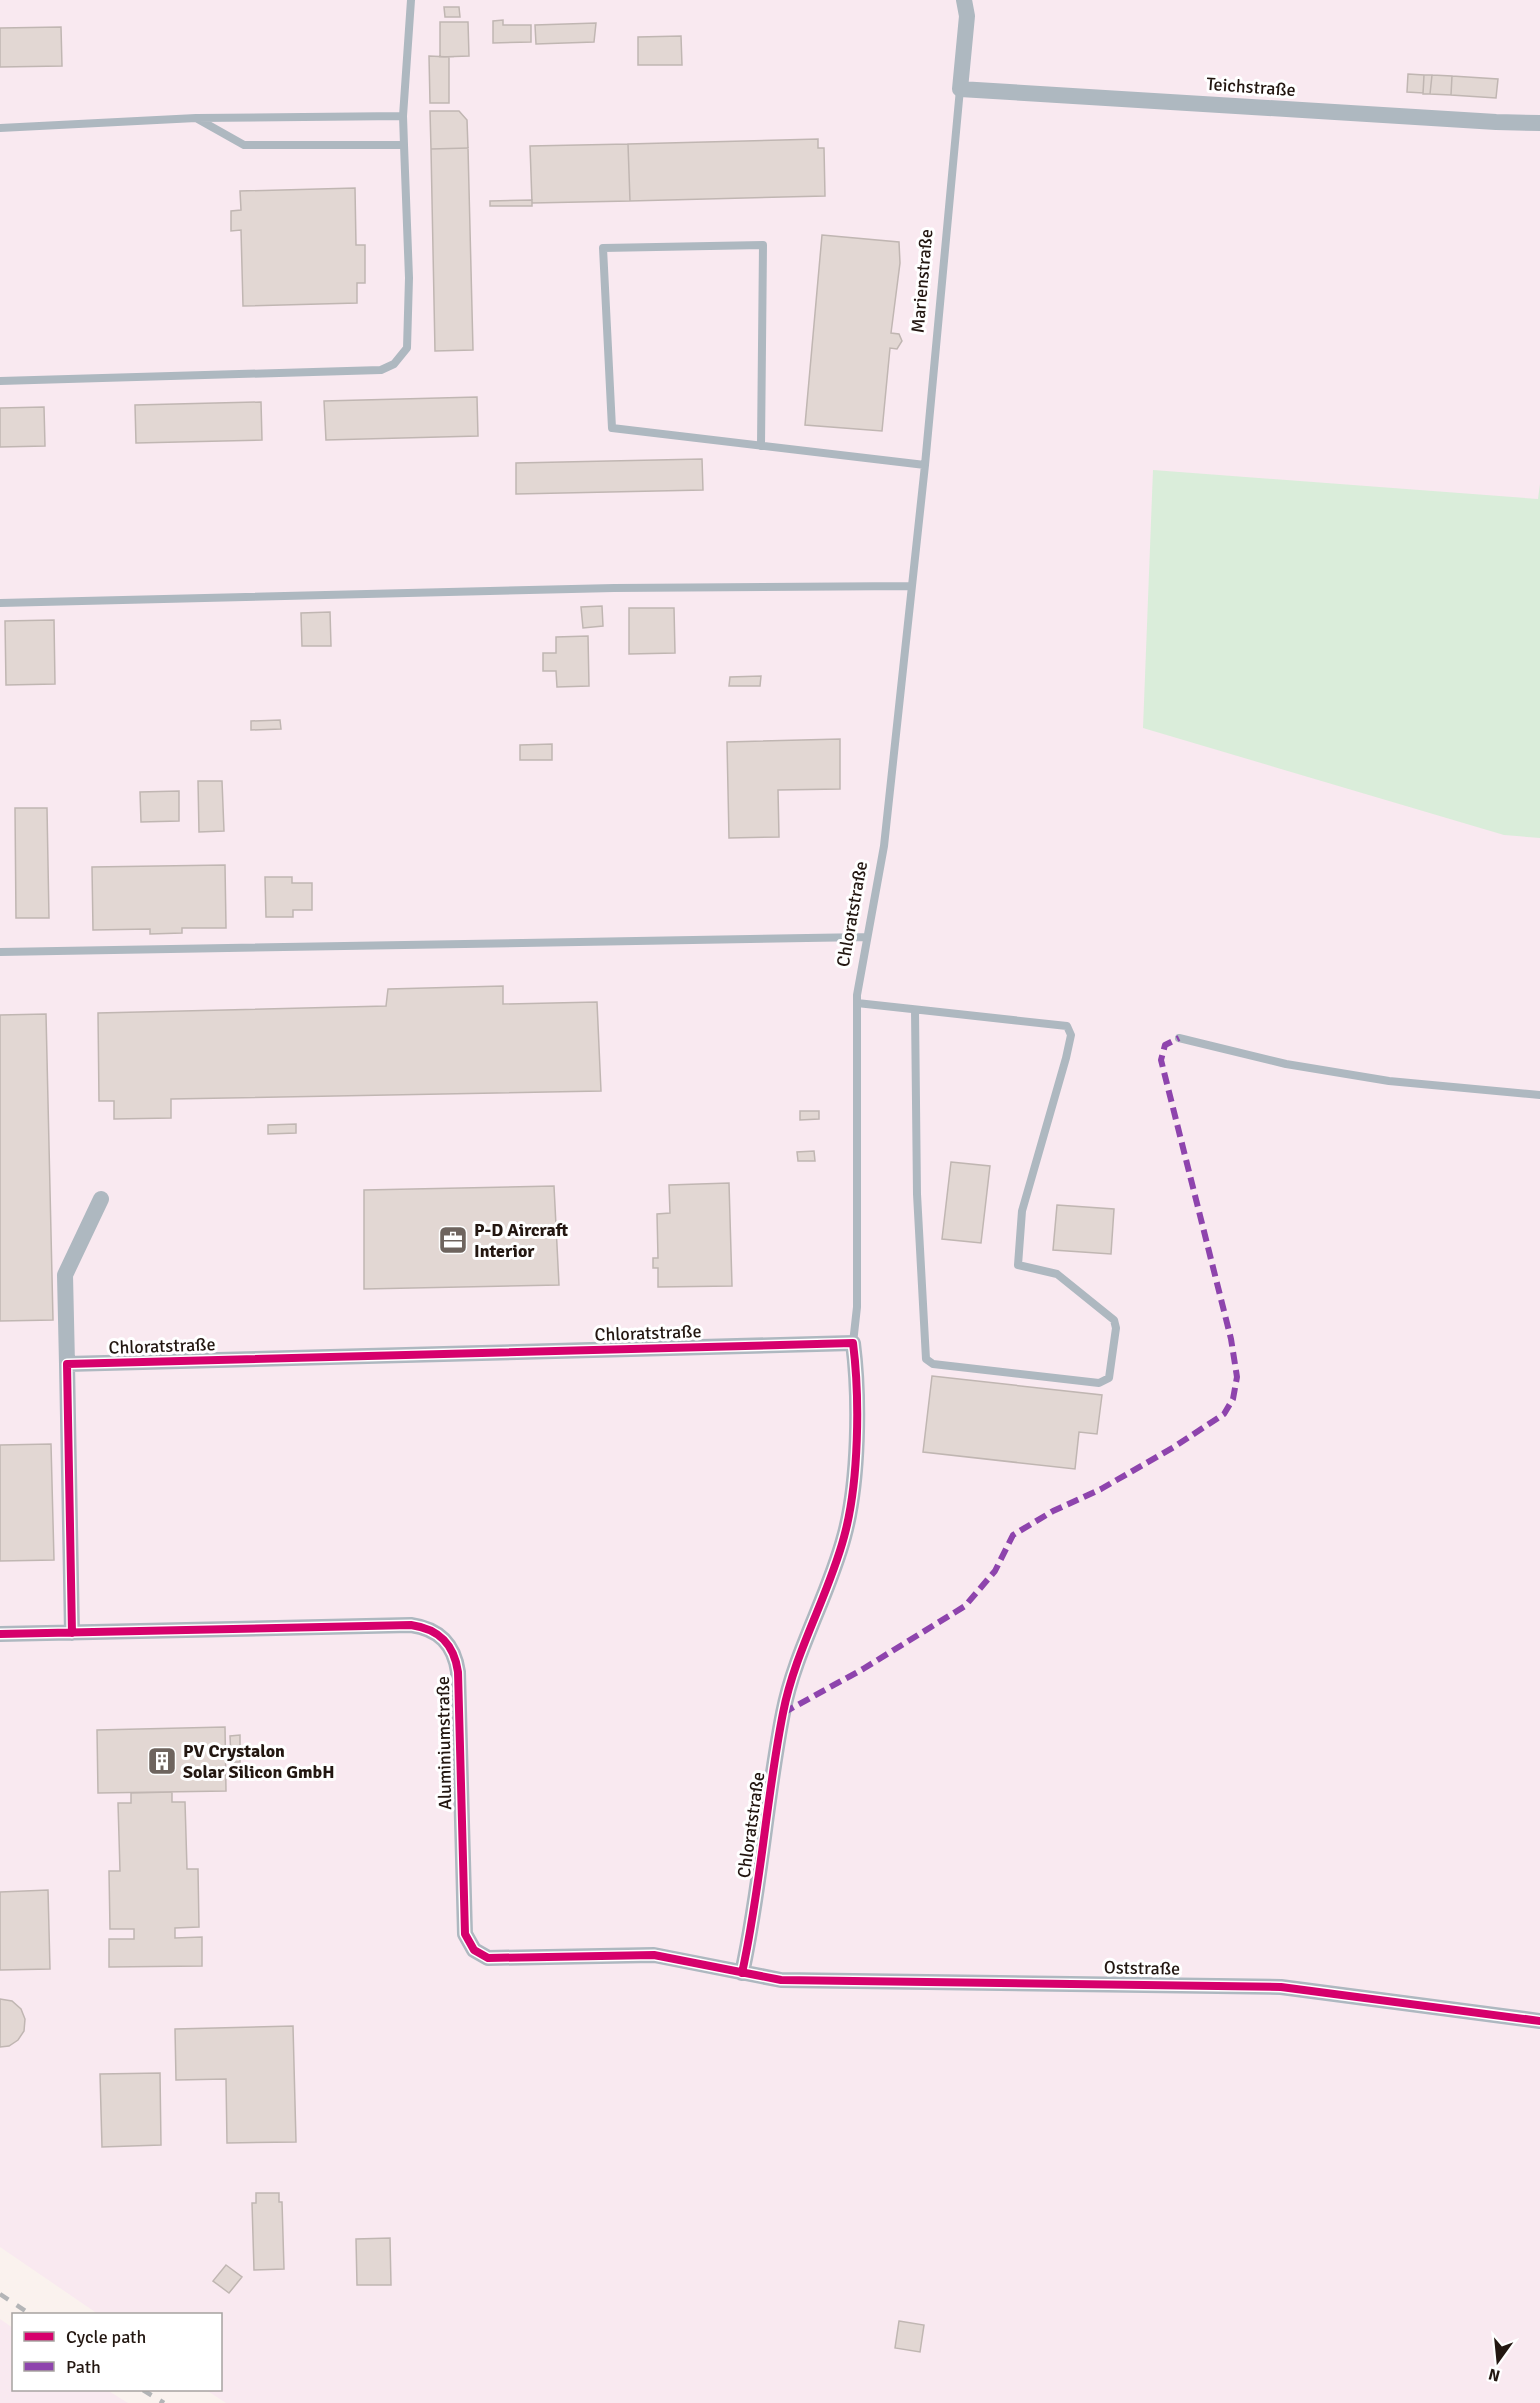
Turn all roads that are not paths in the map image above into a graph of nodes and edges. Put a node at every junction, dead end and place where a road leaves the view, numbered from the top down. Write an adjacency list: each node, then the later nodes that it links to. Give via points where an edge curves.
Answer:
1 (411, 0): 4 (lane)
2 (964, 0): 3 (street, Marienstraße)
3 (960, 89): 6 (street, Teichstraße); 11 (lane, Marienstraße)
4 (403, 116): 5 (lane); 8 (lane)
5 (196, 118): 7 (lane); 8 (lane, via 244,145)
6 (1540, 123)
7 (0, 128)
8 (404, 145): 9 (lane, via 409,278 407,348 394,364 365,372)
9 (0, 381)
10 (761, 446): 10 (lane, via 763,245 603,248 612,428); 11 (lane)
11 (925, 465): 12 (lane, Marienstraße)
12 (913, 565): 13 (lane, Chloratstraße)
13 (912, 586): 14 (lane, via 614,588); 15 (lane, Chloratstraße, via 884,846)
14 (0, 603)
15 (867, 937): 16 (lane); 17 (lane, Chloratstraße)
16 (0, 952)
17 (857, 1003): 18 (lane); 22 (lane, Chloratstraße, via 857,1307)
18 (915, 1010): 18 (lane, via 1067,1026 1071,1035 1066,1058 1022,1211 1018,1265 1057,1274 1114,1320 1109,1378 1105,1381 933,1364 926,1359)
19 (1179, 1038): 20 (lane, via 1286,1064 1389,1081)
20 (1540, 1095)
21 (101, 1199): 23 (street, via 66,1275)
22 (853, 1343): 23 (street, Chloratstraße); 26 (street, Chloratstraße, via 855,1435 849,1511 844,1538 796,1664 783,1713)
23 (67, 1364): 24 (street)
24 (72, 1633): 25 (street, Aluminiumstraße); 26 (street, Aluminiumstraße, via 411,1625 430,1629 445,1640 456,1660 463,1916 465,1934 474,1950 497,1959 654,1955)
25 (0, 1634)
26 (742, 1973): 27 (street, Oststraße, via 781,1980 1281,1987)
27 (1540, 2021)

